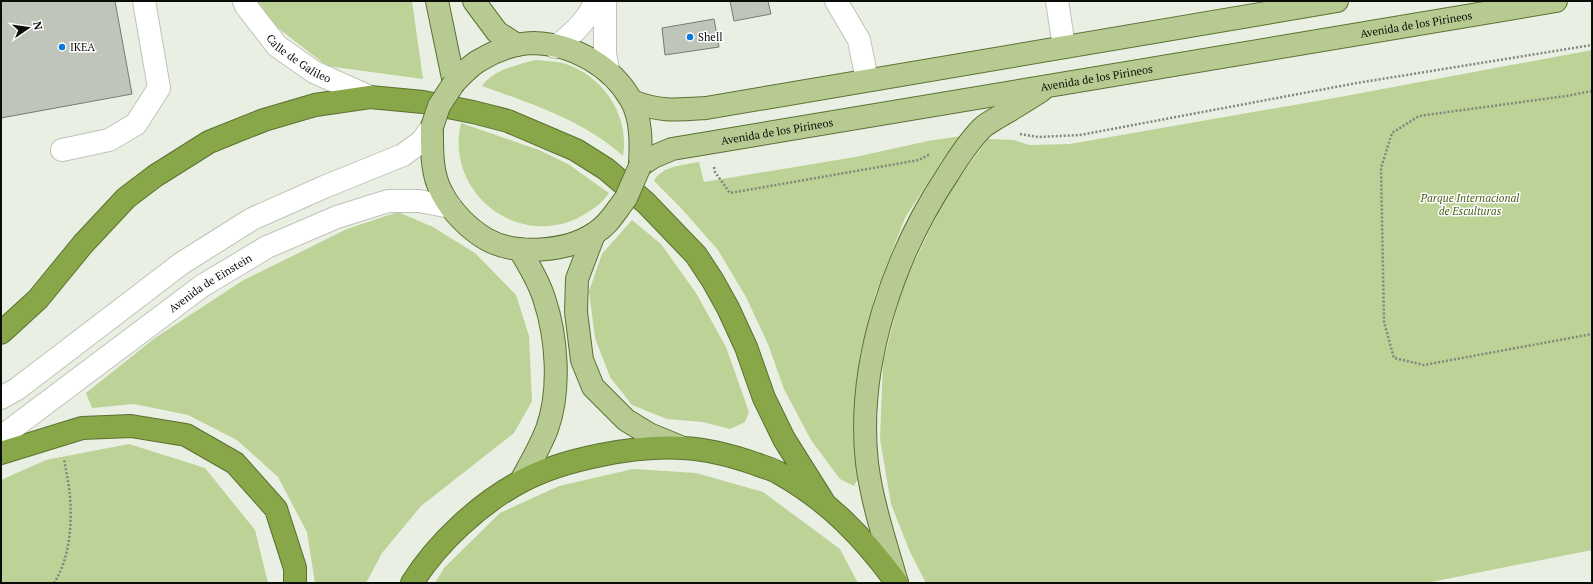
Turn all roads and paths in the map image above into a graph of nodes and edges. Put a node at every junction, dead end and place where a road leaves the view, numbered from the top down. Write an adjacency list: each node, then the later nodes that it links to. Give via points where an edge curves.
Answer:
1 (144, 1): 26 (street, via 159,88 136,124 109,140)
2 (244, 1): 21 (street, Calle de Galileo, via 277,46 314,72)
3 (437, 1): 18 (main road)
4 (474, 1): 13 (main road, via 497,32)
5 (596, 1): 14 (street, via 591,13 580,27)
6 (605, 1): 16 (street, via 605,54)
7 (1057, 1): 15 (street)
8 (1337, 1): 10 (main road)
9 (1556, 1): 19 (main road, Avenida de los Pirineos)
10 (1298, 4): 15 (main road)
11 (844, 6): 17 (street, via 859,40)
12 (1592, 45): 23 (path, via 1357,83 1080,135 1038,137)
13 (516, 46): 14 (main road, via 535,43); 18 (main road, via 481,59)
14 (555, 47): 16 (main road, via 578,53)
15 (1064, 47): 17 (main road)
16 (608, 70): 22 (main road)
17 (867, 80): 22 (main road, via 706,108 662,110)
18 (454, 83): 24 (main road, bridge, via 439,106)
19 (1053, 85): 23 (main road); 25 (main road, Avenida de los Pirineos)
20 (1592, 91): 33 (path, via 1419,116 1392,132 1381,168 1384,322 1394,358 1424,366)
21 (370, 97): 32 (highway, via 315,105 264,120 209,142 155,176 126,198 83,244 38,299); 40 (highway, via 423,102 508,121 576,150 606,170 646,203 696,255 713,281 746,348 764,398 784,439)
22 (632, 101): 28 (main road, via 640,130)
23 (983, 126): 45 (main road, via 933,196 908,242 889,292 866,389 867,462)
24 (432, 127): 29 (main road, via 435,174 441,192); 34 (street, via 422,141 403,155 252,219 182,263 17,389)
25 (709, 144): 27 (path, via 715,172 730,193 919,160); 28 (main road, Avenida de los Pirineos, via 672,149)
26 (62, 150)
27 (931, 153)
28 (640, 166): 30 (main road, bridge, via 626,198 608,223)
29 (451, 207): 31 (main road, via 487,239); 35 (street, Avenida de Einstein, via 419,201 388,201 337,217 267,247 202,286)
30 (594, 234): 31 (main road, via 568,245 545,250); 36 (main road, via 577,279 576,312 582,360 593,387 626,420 648,434)
31 (519, 249): 39 (main road, via 535,275 544,298 556,361 555,397 547,428)
32 (1, 333)
33 (1592, 334)
34 (1, 398)
35 (1, 437)
36 (683, 448): 39 (highway, via 634,450 565,463); 40 (highway, via 731,455 778,472)
37 (1, 454): 43 (highway, via 82,428 131,426 186,435 235,463 276,509 294,568)
38 (64, 457): 42 (path, via 70,496 69,542 61,572)
39 (522, 481): 41 (highway, via 483,507 451,534)
40 (823, 501): 45 (highway, via 863,539)
41 (416, 576): 44 (highway)
42 (54, 583)
43 (295, 583)
44 (402, 583)
45 (897, 583)

